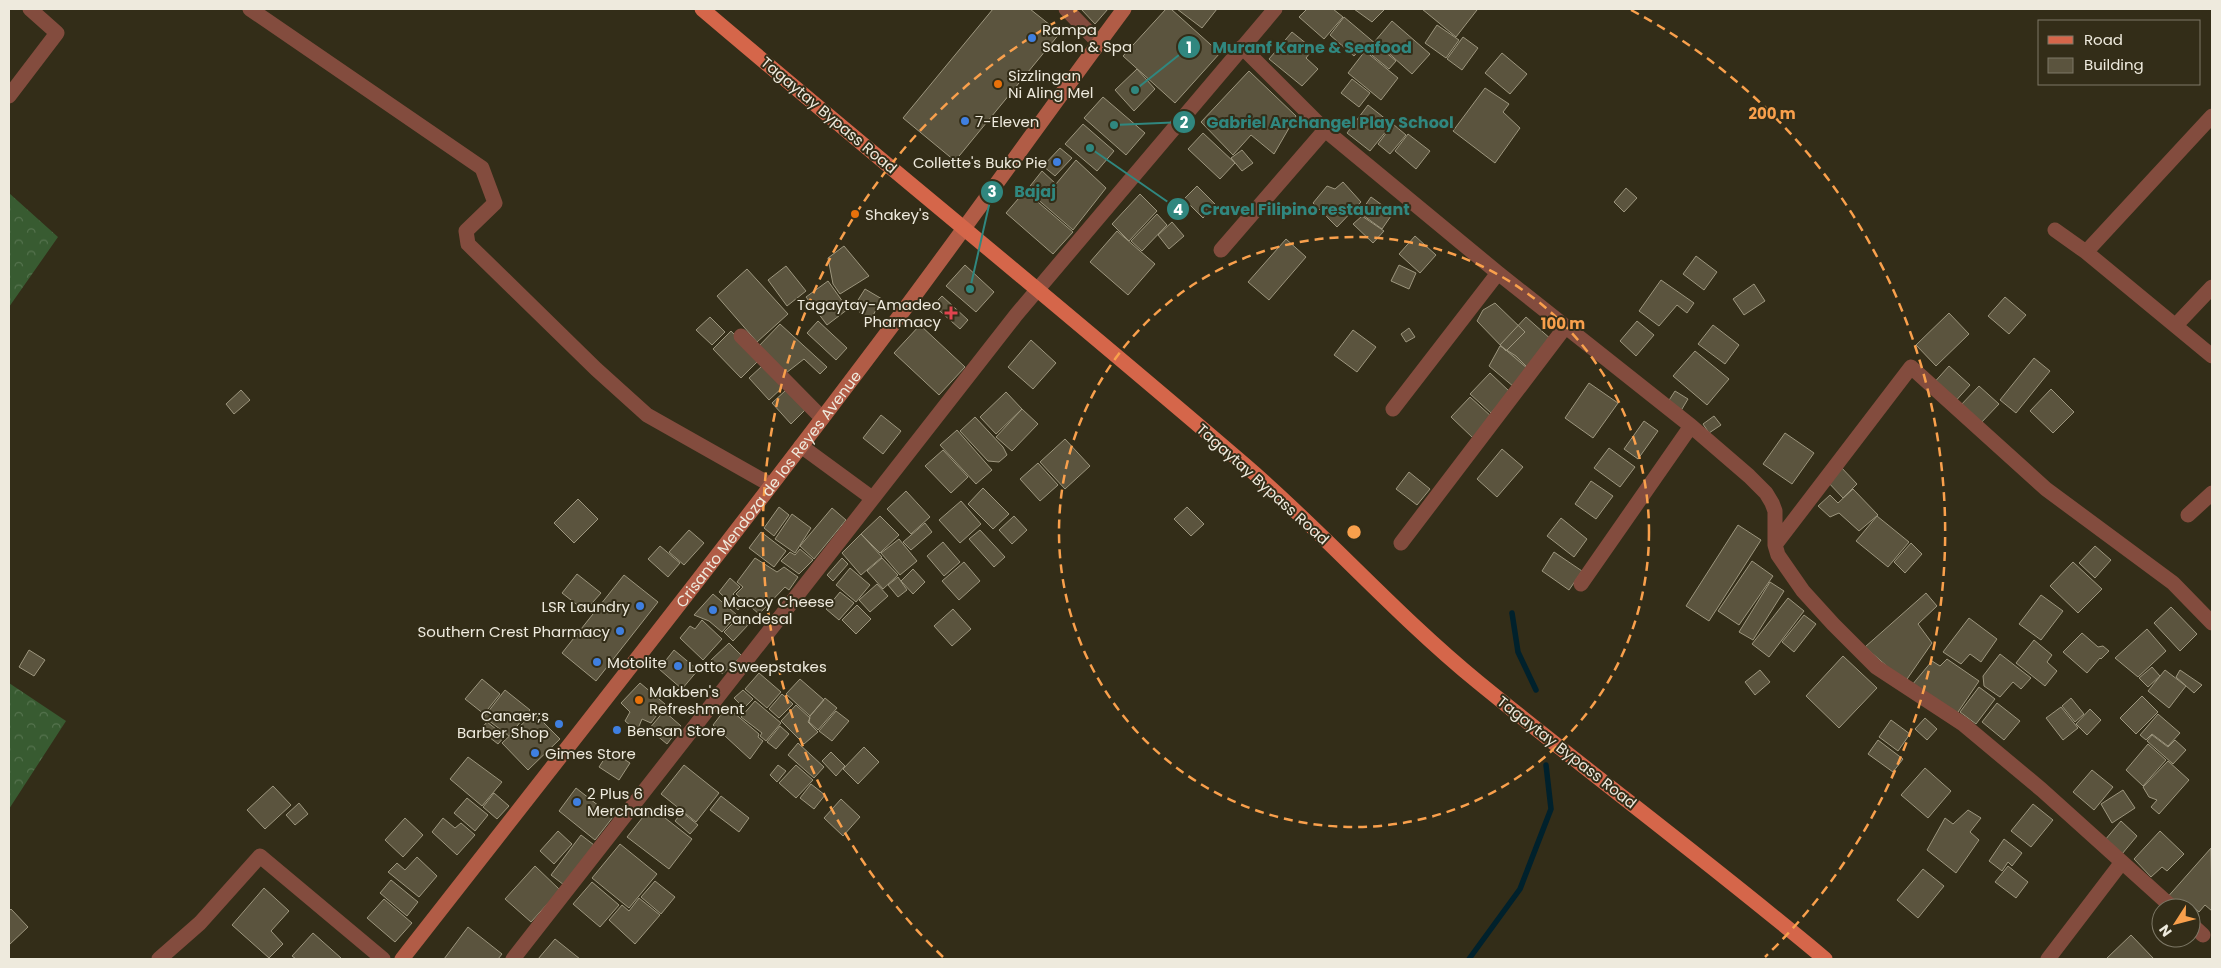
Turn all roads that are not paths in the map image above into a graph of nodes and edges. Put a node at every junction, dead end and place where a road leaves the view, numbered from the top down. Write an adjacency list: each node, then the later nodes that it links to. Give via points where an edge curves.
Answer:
1 (30, 9): 9 (street, via 57,33)
2 (250, 9): 27 (street, via 482,168 495,203 466,231 468,244 647,415)
3 (702, 9): 12 (main road, Tagaytay Bypass Road)
4 (1066, 9): 7 (street)
5 (1124, 9): 7 (main road, Crisanto Mendoza de los Reyes Avenue)
6 (1275, 9): 8 (street)
7 (1099, 43): 12 (main road, Crisanto Mendoza de los Reyes Avenue)
8 (1242, 48): 11 (street); 18 (street)
9 (9, 96)
10 (2212, 116): 15 (street)
11 (1325, 130): 14 (street); 16 (street)
12 (965, 227): 18 (main road, Tagaytay Bypass Road); 24 (main road, Crisanto Mendoza de los Reyes Avenue)
13 (2055, 230): 15 (street)
14 (1221, 250)
15 (2086, 252): 19 (street)
16 (1498, 273): 20 (street); 23 (street)
17 (2212, 287): 19 (street)
18 (1037, 289): 28 (street); 41 (main road, Tagaytay Bypass Road, via 1249,469 1438,648)
19 (2176, 325): 22 (street)
20 (1566, 326): 25 (street); 31 (street)
21 (741, 336): 24 (street)
22 (2212, 356)
23 (1393, 410)
24 (822, 418): 26 (main road, Crisanto Mendoza de los Reyes Avenue)
25 (1691, 426): 32 (street, via 1766,493 1774,511); 33 (street)
26 (801, 446): 27 (main road, Crisanto Mendoza de los Reyes Avenue); 28 (street)
27 (771, 485): 39 (main road, Crisanto Mendoza de los Reyes Avenue)
28 (872, 498): 40 (street)
29 (2210, 500): 30 (street)
30 (2188, 515)
31 (1400, 544)
32 (1775, 545): 34 (street, via 1911,367 2059,500 2173,583); 35 (street, via 1784,566 1803,591 1876,667 1963,724)
33 (1581, 584)
34 (2212, 623)
35 (2122, 862): 36 (street); 42 (street)
36 (2162, 898)
37 (159, 959): 38 (street, via 200,923 260,856)
38 (382, 959)
39 (402, 959)
40 (513, 959)
41 (1825, 959)
42 (2048, 959)

